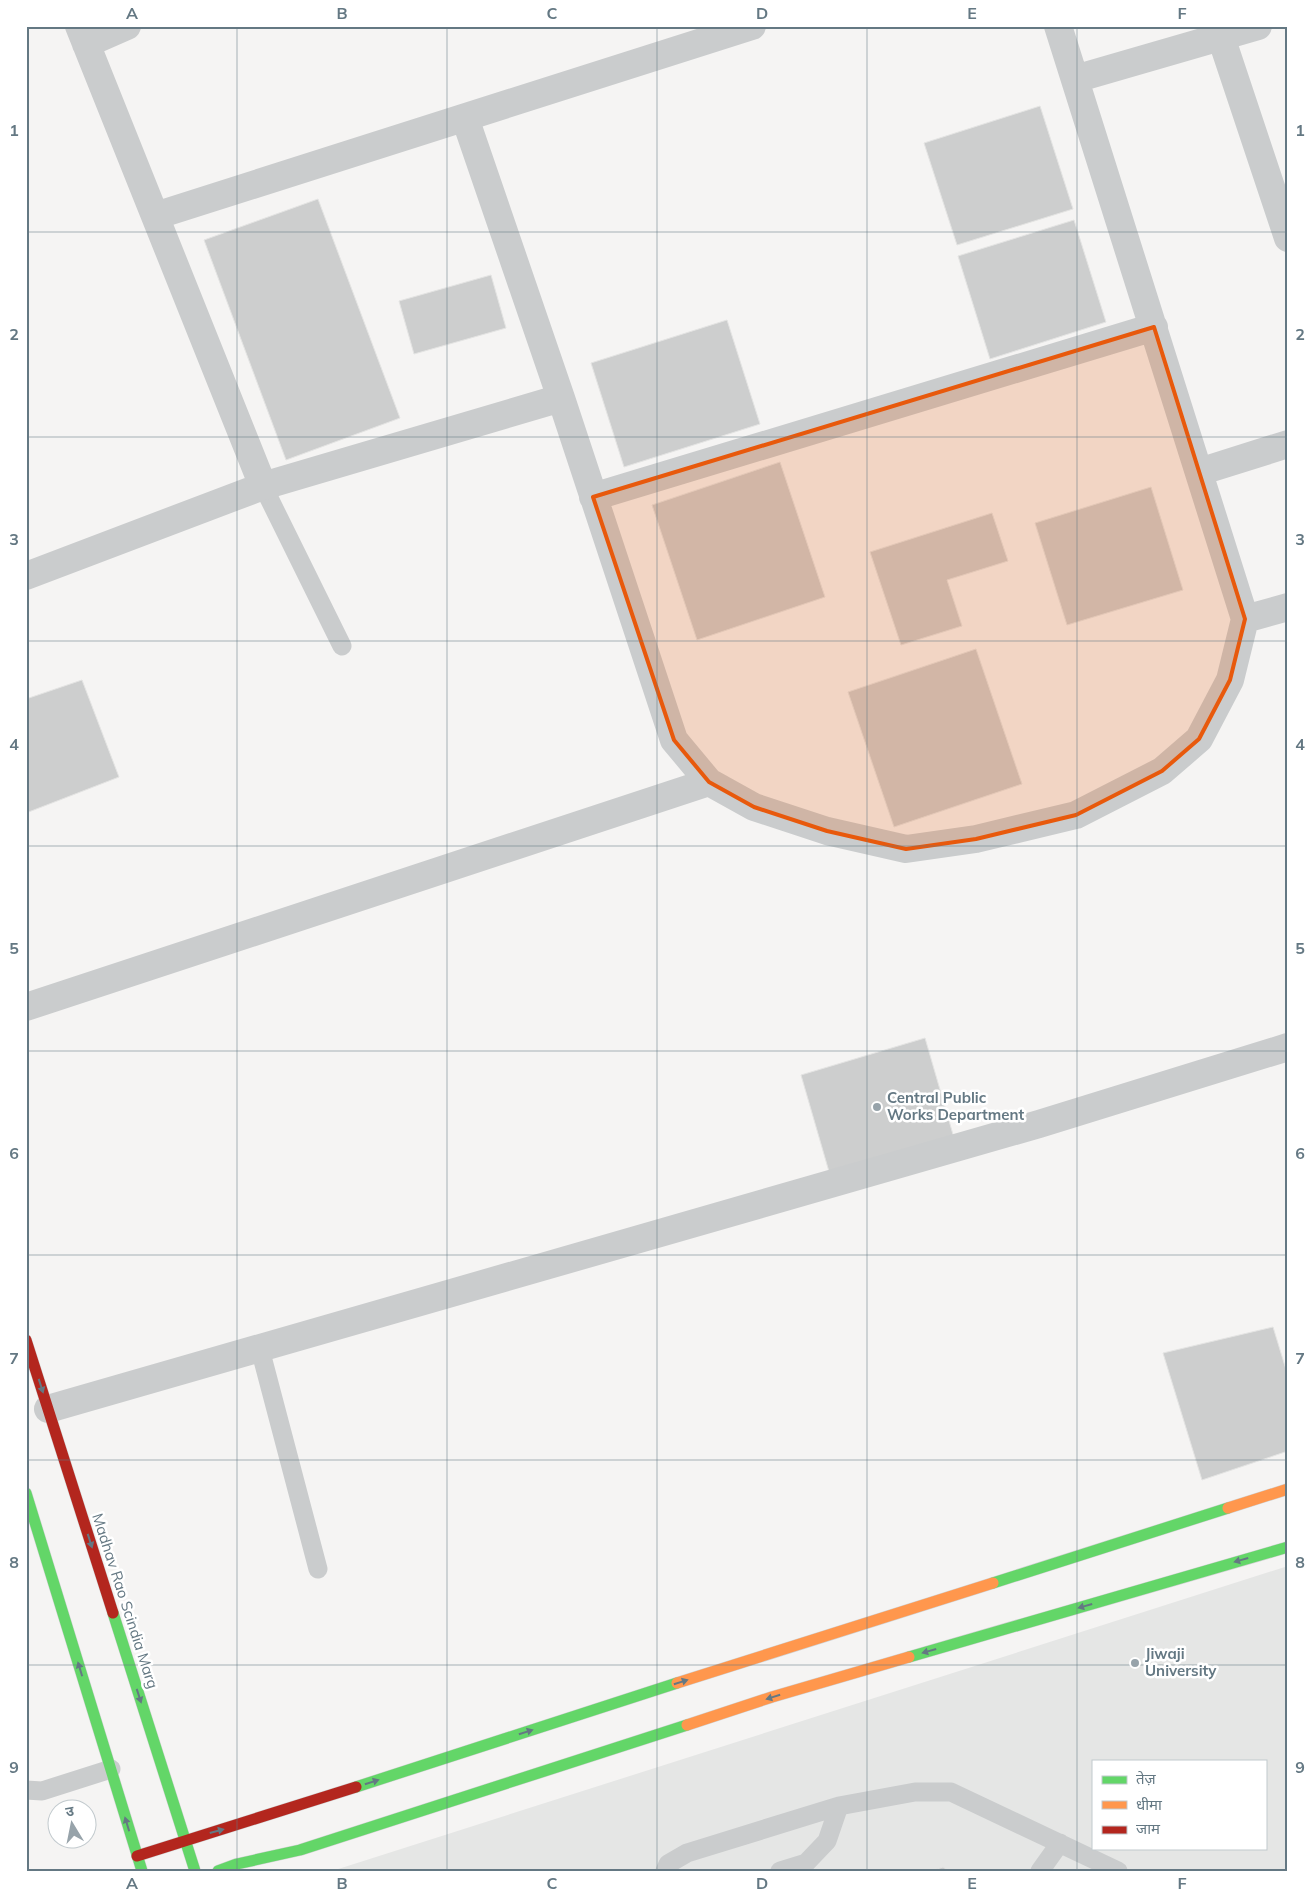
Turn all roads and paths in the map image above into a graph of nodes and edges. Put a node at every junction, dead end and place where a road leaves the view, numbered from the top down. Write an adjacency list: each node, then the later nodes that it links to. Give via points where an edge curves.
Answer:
1 (126, 26): 5 (street)
2 (752, 26): 8 (street)
3 (1058, 26): 7 (street)
4 (1258, 26): 6 (street)
5 (83, 35): 9 (street)
6 (1221, 37): 7 (street); 10 (street)
7 (1075, 80): 11 (street)
8 (465, 118): 9 (street); 12 (street)
9 (155, 216): 15 (street)
10 (1288, 238)
11 (1154, 327): 14 (street); 16 (street)
12 (562, 398): 15 (street); 16 (street)
13 (1288, 444): 14 (street)
14 (1199, 472): 19 (street)
15 (263, 486): 17 (street); 20 (lane)
16 (593, 497): 21 (street, via 674,740)
17 (26, 576)
18 (1288, 607): 19 (street)
19 (1245, 619): 21 (street, via 1230,680 1199,739 1162,771 1076,815 976,839 906,849 827,831 754,807)
20 (342, 646)
21 (709, 782): 22 (street)
22 (26, 1007)
23 (1288, 1047): 25 (street, via 1039,1124)
24 (26, 1340): 26 (main road, Madhav Rao Scindia Marg, one-way to 26)
25 (260, 1349): 26 (street); 30 (lane)
26 (48, 1409): 34 (main road, Madhav Rao Scindia Marg, one-way to 34)
27 (1288, 1489): 34 (main road, one-way to 27)
28 (28, 1503): 31 (main road, one-way to 28)
29 (1288, 1546): 39 (main road, one-way to 39, via 772,1697 300,1850)
30 (318, 1569)
31 (111, 1770): 32 (lane, via 42,1790); 36 (main road, one-way to 31)
32 (26, 1790)
33 (840, 1806): 35 (lane, via 915,1792 951,1792); 40 (lane, via 687,1853 668,1864); 41 (lane, via 827,1841 806,1863)
34 (184, 1840): 36 (main road); 38 (main road, Madhav Rao Scindia Marg)
35 (1060, 1843): 42 (lane); 43 (lane)
36 (137, 1856): 37 (main road)
37 (142, 1871)
38 (195, 1871)
39 (218, 1871)
40 (664, 1871)
41 (780, 1871)
42 (1040, 1871)
43 (1118, 1871)

